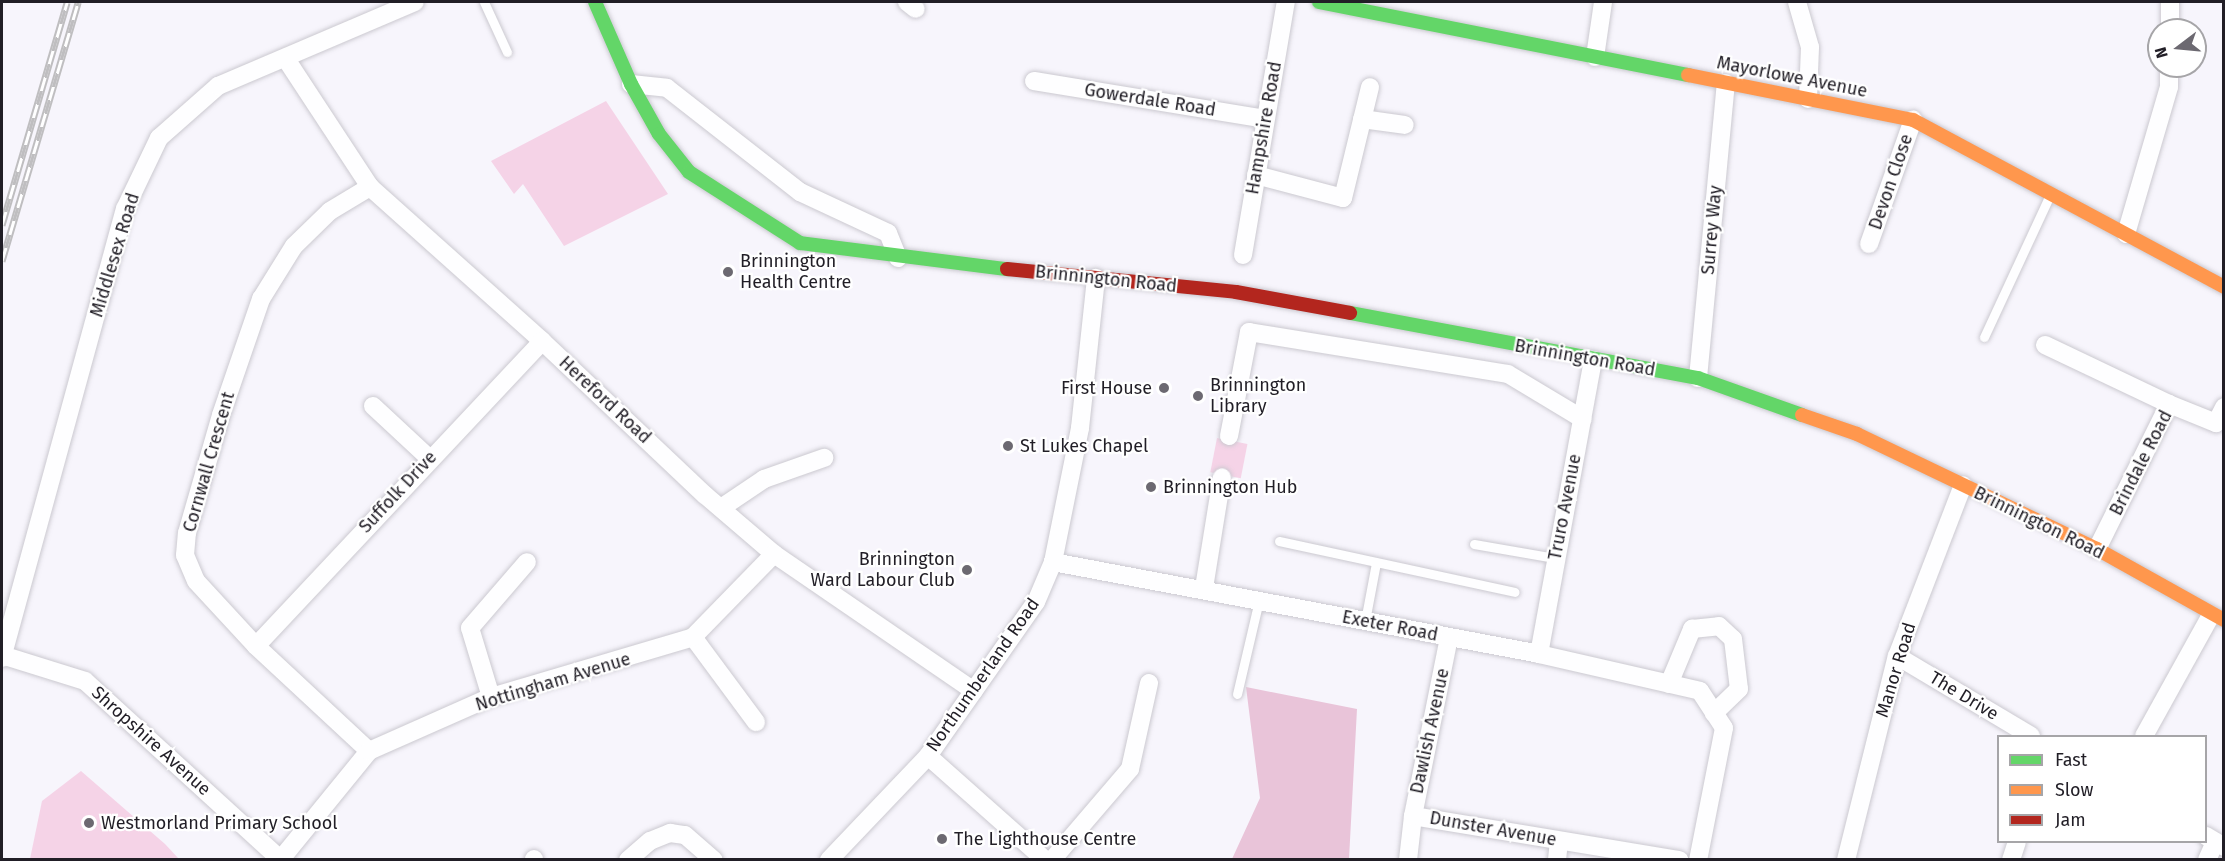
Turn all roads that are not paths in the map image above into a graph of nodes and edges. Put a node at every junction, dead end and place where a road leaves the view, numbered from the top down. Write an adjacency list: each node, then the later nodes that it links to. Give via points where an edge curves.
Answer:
1 (484, 2): 10 (lane)
2 (595, 2): 16 (street, Brinnington Road)
3 (1286, 2): 19 (street, Hampshire Road)
4 (1318, 2): 11 (street, Mayorlowe Avenue)
5 (1603, 2): 11 (street)
6 (1797, 2): 18 (street, via 1810,48)
7 (2170, 2): 9 (street)
8 (405, 3): 12 (street, Middlesex Road)
9 (2170, 18)
10 (507, 52)
11 (1595, 57): 15 (street, Mayorlowe Avenue)
12 (286, 59): 24 (street, Hereford Road); 64 (street, Middlesex Road, via 218,86 159,138 130,199)
13 (2169, 78): 26 (street)
14 (1034, 81): 19 (street, Gowerdale Road)
15 (1726, 83): 18 (street, Mayorlowe Avenue); 36 (street, Surrey Way)
16 (632, 84): 29 (street, via 667,88 800,192 888,233); 29 (street, Brinnington Road, via 659,134 689,172 743,210 800,243)
17 (1370, 87): 20 (street)
18 (1808, 99): 21 (street, Mayorlowe Avenue)
19 (1265, 119): 23 (street, Hampshire Road)
20 (1362, 119): 22 (street); 23 (street, via 1343,198)
21 (1913, 120): 25 (street, Mayorlowe Avenue); 27 (street, Devon Close)
22 (1405, 125)
23 (1256, 175): 28 (street, Hampshire Road)
24 (370, 187): 33 (street, Hereford Road); 62 (street, Cornwall Crescent, via 330,211 294,246 261,299 187,533 185,555 196,580)
25 (2051, 194): 26 (street, Mayorlowe Avenue); 32 (lane)
26 (2126, 234): 31 (street, Mayorlowe Avenue)
27 (1869, 244)
28 (1243, 255)
29 (898, 258): 30 (street, Brinnington Road)
30 (1096, 278): 35 (street, Brinnington Road, via 1236,292); 52 (street, Northumberland Road, via 1080,428)
31 (2223, 286)
32 (1984, 337)
33 (542, 341): 42 (street, Suffolk Drive); 46 (street, Hereford Road)
34 (2045, 345): 37 (street)
35 (1593, 360): 36 (street, Brinnington Road); 40 (street, Truro Avenue)
36 (1698, 378): 45 (street, Brinnington Road, via 1857,434)
37 (2169, 404): 39 (street, Brindale Road, via 2216,423); 49 (street, Brindale Road)
38 (373, 406): 42 (street)
39 (2223, 407)
40 (1583, 419): 41 (street, via 1508,374 1249,332); 51 (street, Truro Avenue)
41 (1229, 436)
42 (429, 458): 62 (street, Suffolk Drive)
43 (824, 458): 46 (street, via 764,479)
44 (1222, 477): 55 (street)
45 (1963, 485): 49 (street, Brinnington Road); 65 (street, Manor Road)
46 (721, 508): 50 (street, Hereford Road)
47 (1280, 541): 54 (lane)
48 (1474, 544): 51 (lane)
49 (2097, 549): 58 (street, Brinnington Road)
50 (774, 554): 60 (street, Nottingham Avenue); 68 (street, Hereford Road)
51 (1555, 558): 63 (street, Truro Avenue)
52 (1053, 561): 55 (street, Exeter Road); 68 (street, Northumberland Road, via 1036,602)
53 (527, 562): 70 (street, via 470,628)
54 (1376, 563): 56 (lane); 59 (lane)
55 (1204, 588): 57 (street, Exeter Road)
56 (1515, 592)
57 (1258, 600): 59 (street, Exeter Road); 69 (lane)
58 (2217, 618): 74 (street)
59 (1365, 621): 61 (street, Exeter Road)
60 (693, 637): 70 (street, Nottingham Avenue); 72 (street)
61 (1449, 638): 63 (street, Exeter Road); 77 (street, Dawlish Avenue)
62 (256, 646): 75 (street, Cornwall Crescent)
63 (1539, 654): 67 (street, Exeter Road)
64 (2, 656): 81 (street, Shropshire Avenue, via 85,681)
65 (1897, 656): 73 (street, The Drive); 91 (street, Manor Road)
66 (1149, 683): 86 (street, via 1130,769)
67 (1669, 684): 71 (street, Exeter Road, via 1700,691); 71 (street, via 1692,629 1719,626 1733,639 1738,688)
68 (974, 691): 76 (street, Northumberland Road)
69 (1237, 694)
70 (491, 697): 75 (street, Nottingham Avenue)
71 (1714, 713): 90 (street, via 1724,728)
72 (756, 722)
73 (2029, 735)
74 (2145, 735)
75 (369, 751): 81 (street, Nottingham Avenue)
76 (928, 756): 84 (street, Northumberland Road); 85 (street)
77 (1413, 816): 78 (street, Dunster Avenue); 87 (street, Dawlish Avenue)
78 (1559, 841): 88 (street); 89 (street, Dunster Avenue)
79 (2215, 842): 93 (street)
80 (2017, 843): 92 (street)
81 (281, 860)
82 (628, 860): 83 (street, via 650,841 670,833 685,835)
83 (714, 860)
84 (829, 860)
85 (1045, 860)
86 (1052, 860)
87 (1408, 860)
88 (1557, 860)
89 (1679, 860)
90 (1698, 860)
91 (1846, 860)
92 (2011, 860)
93 (2207, 860)

